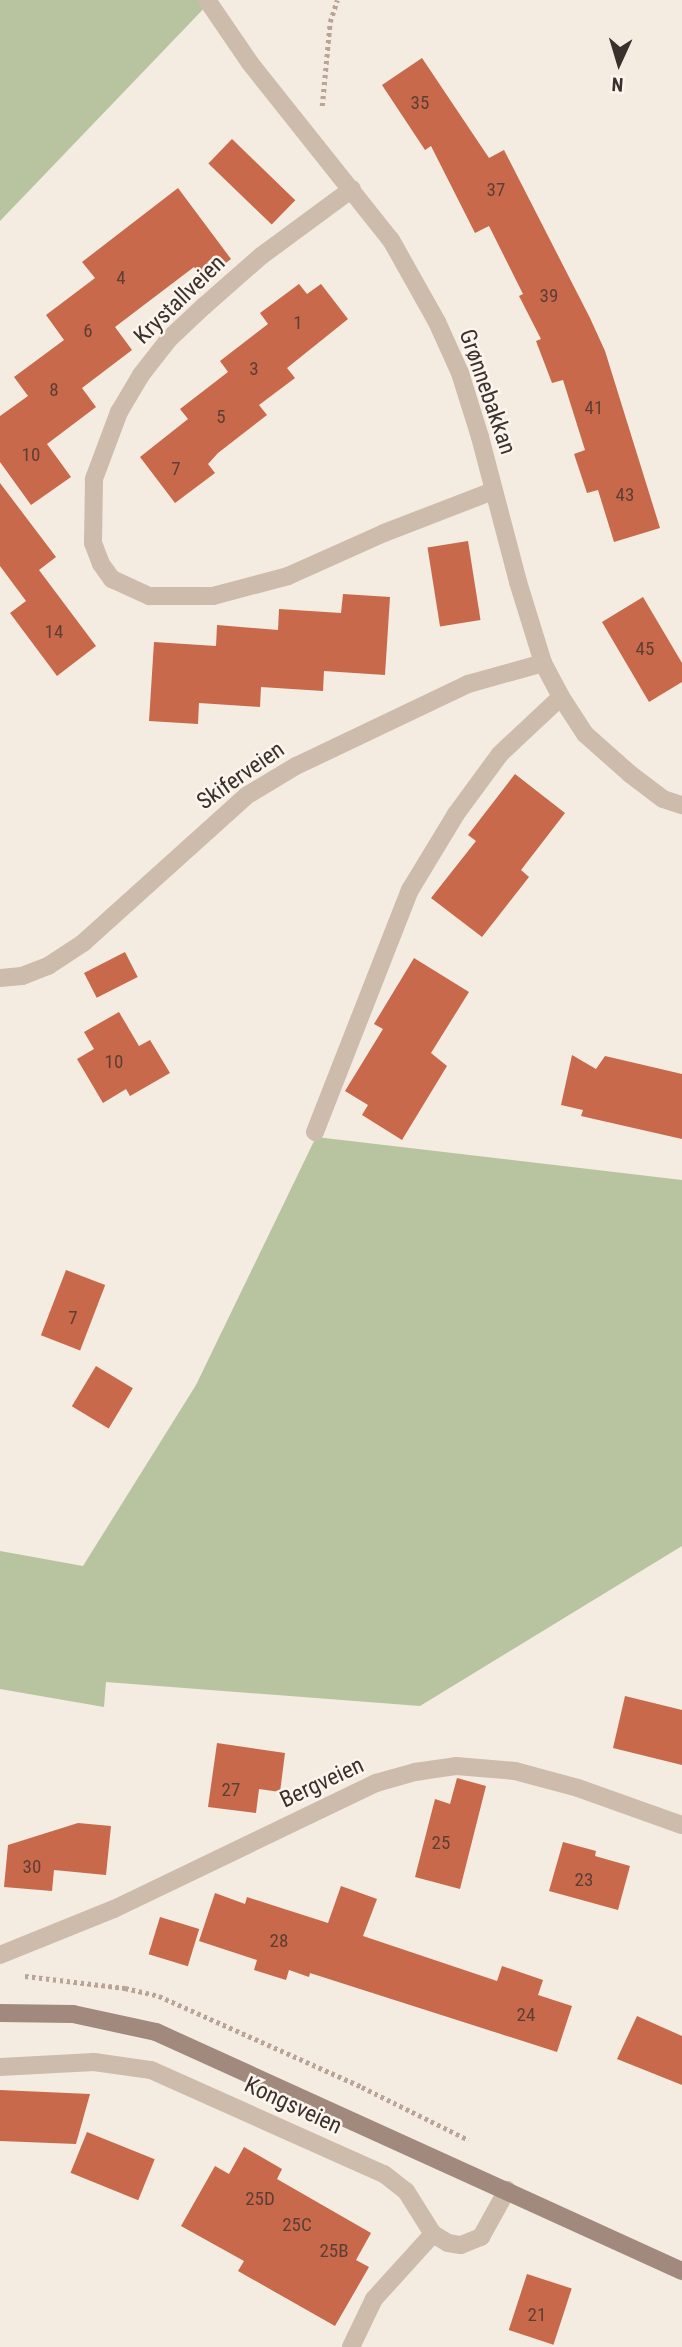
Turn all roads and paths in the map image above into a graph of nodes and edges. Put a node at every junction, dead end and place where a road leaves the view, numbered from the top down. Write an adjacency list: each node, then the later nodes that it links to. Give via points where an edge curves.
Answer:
1 (207, 0): 3 (street, Grønnebakkan)
2 (337, 0): 3 (path)
3 (314, 145): 4 (street, Grønnebakkan)
4 (352, 189): 5 (street, Grønnebakkan, via 391,240 442,332 460,373); 5 (street, Krystallveien, via 261,256 169,340 141,374 114,423 94,479 93,543 101,564 112,579 149,596 213,596 288,576)
5 (493, 491): 6 (street, Grønnebakkan)
6 (543, 663): 7 (street, Grønnebakkan); 9 (street, Skiferveien, via 468,684 296,766 236,804 83,943 48,966)
7 (561, 697): 8 (street, Grønnebakkan, via 585,734 663,799); 10 (street, via 500,754 456,814 410,890)
8 (682, 805)
9 (0, 978)
10 (315, 1132)
11 (682, 1825): 12 (street, Bergveien, via 515,1771 456,1766 415,1772 376,1783 114,1909)
12 (0, 1955)
13 (0, 2013): 15 (main road, Kongsveien, via 73,2014 156,2032)
14 (0, 2067): 16 (street, Kongsveien, via 94,2062 150,2070 384,2174 406,2191)
15 (507, 2190): 16 (street, via 491,2224 472,2243 448,2243); 17 (main road, Kongsveien)
16 (433, 2234): 18 (street, via 374,2300)
17 (682, 2271)
18 (351, 2347)

